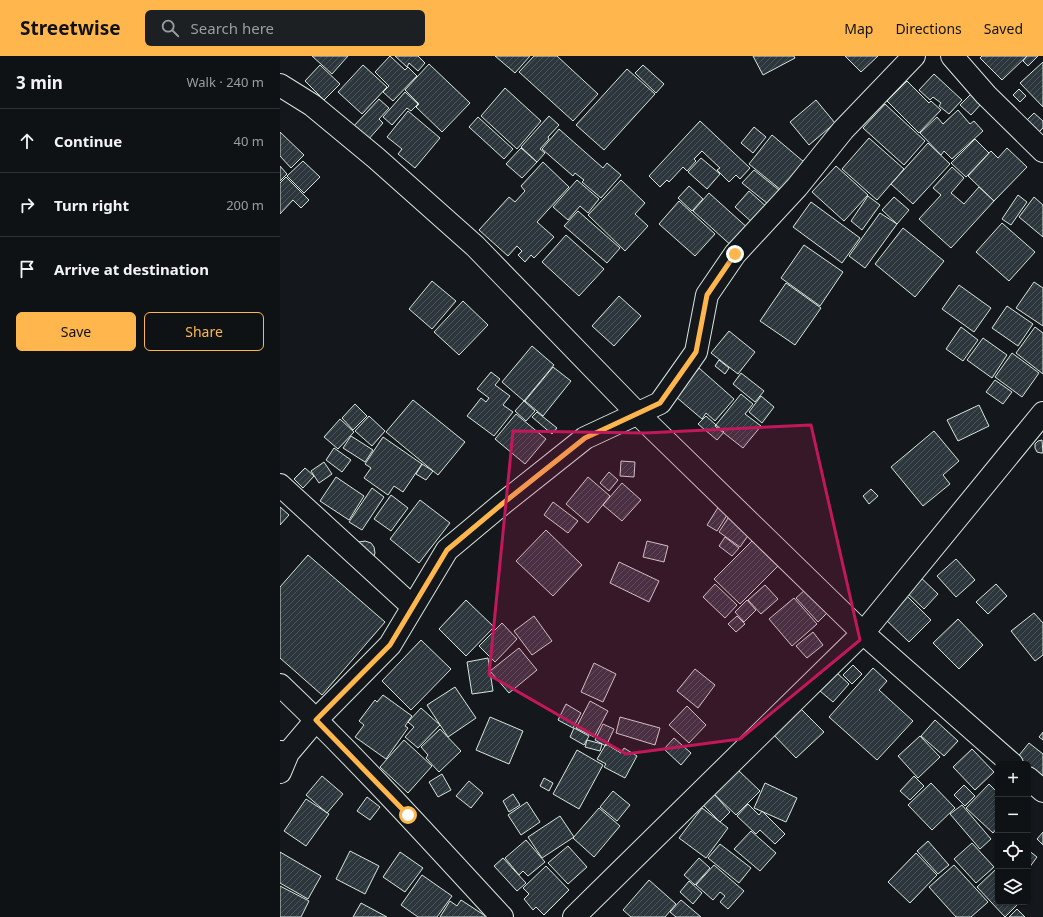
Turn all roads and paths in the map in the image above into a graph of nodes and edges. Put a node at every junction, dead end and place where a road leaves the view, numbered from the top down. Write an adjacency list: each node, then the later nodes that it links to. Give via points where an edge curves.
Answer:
1 (914, 56): 5 (street, via 843,130 797,187 735,254 707,295 696,352 660,403)
2 (952, 56): 4 (street, via 986,95)
3 (280, 85): 5 (street, via 312,105 475,246)
4 (1043, 151)
5 (637, 413): 8 (street, via 585,438 447,550); 9 (street)
6 (1043, 413): 9 (street)
7 (280, 485): 8 (street)
8 (412, 608): 11 (street, via 390,645)
9 (863, 633): 13 (street); 17 (street)
10 (280, 685): 11 (street)
11 (316, 720): 12 (street); 16 (street)
12 (283, 759)
13 (1009, 761)
14 (1031, 781): 15 (street)
15 (1043, 792)
16 (502, 917)
17 (574, 917)

